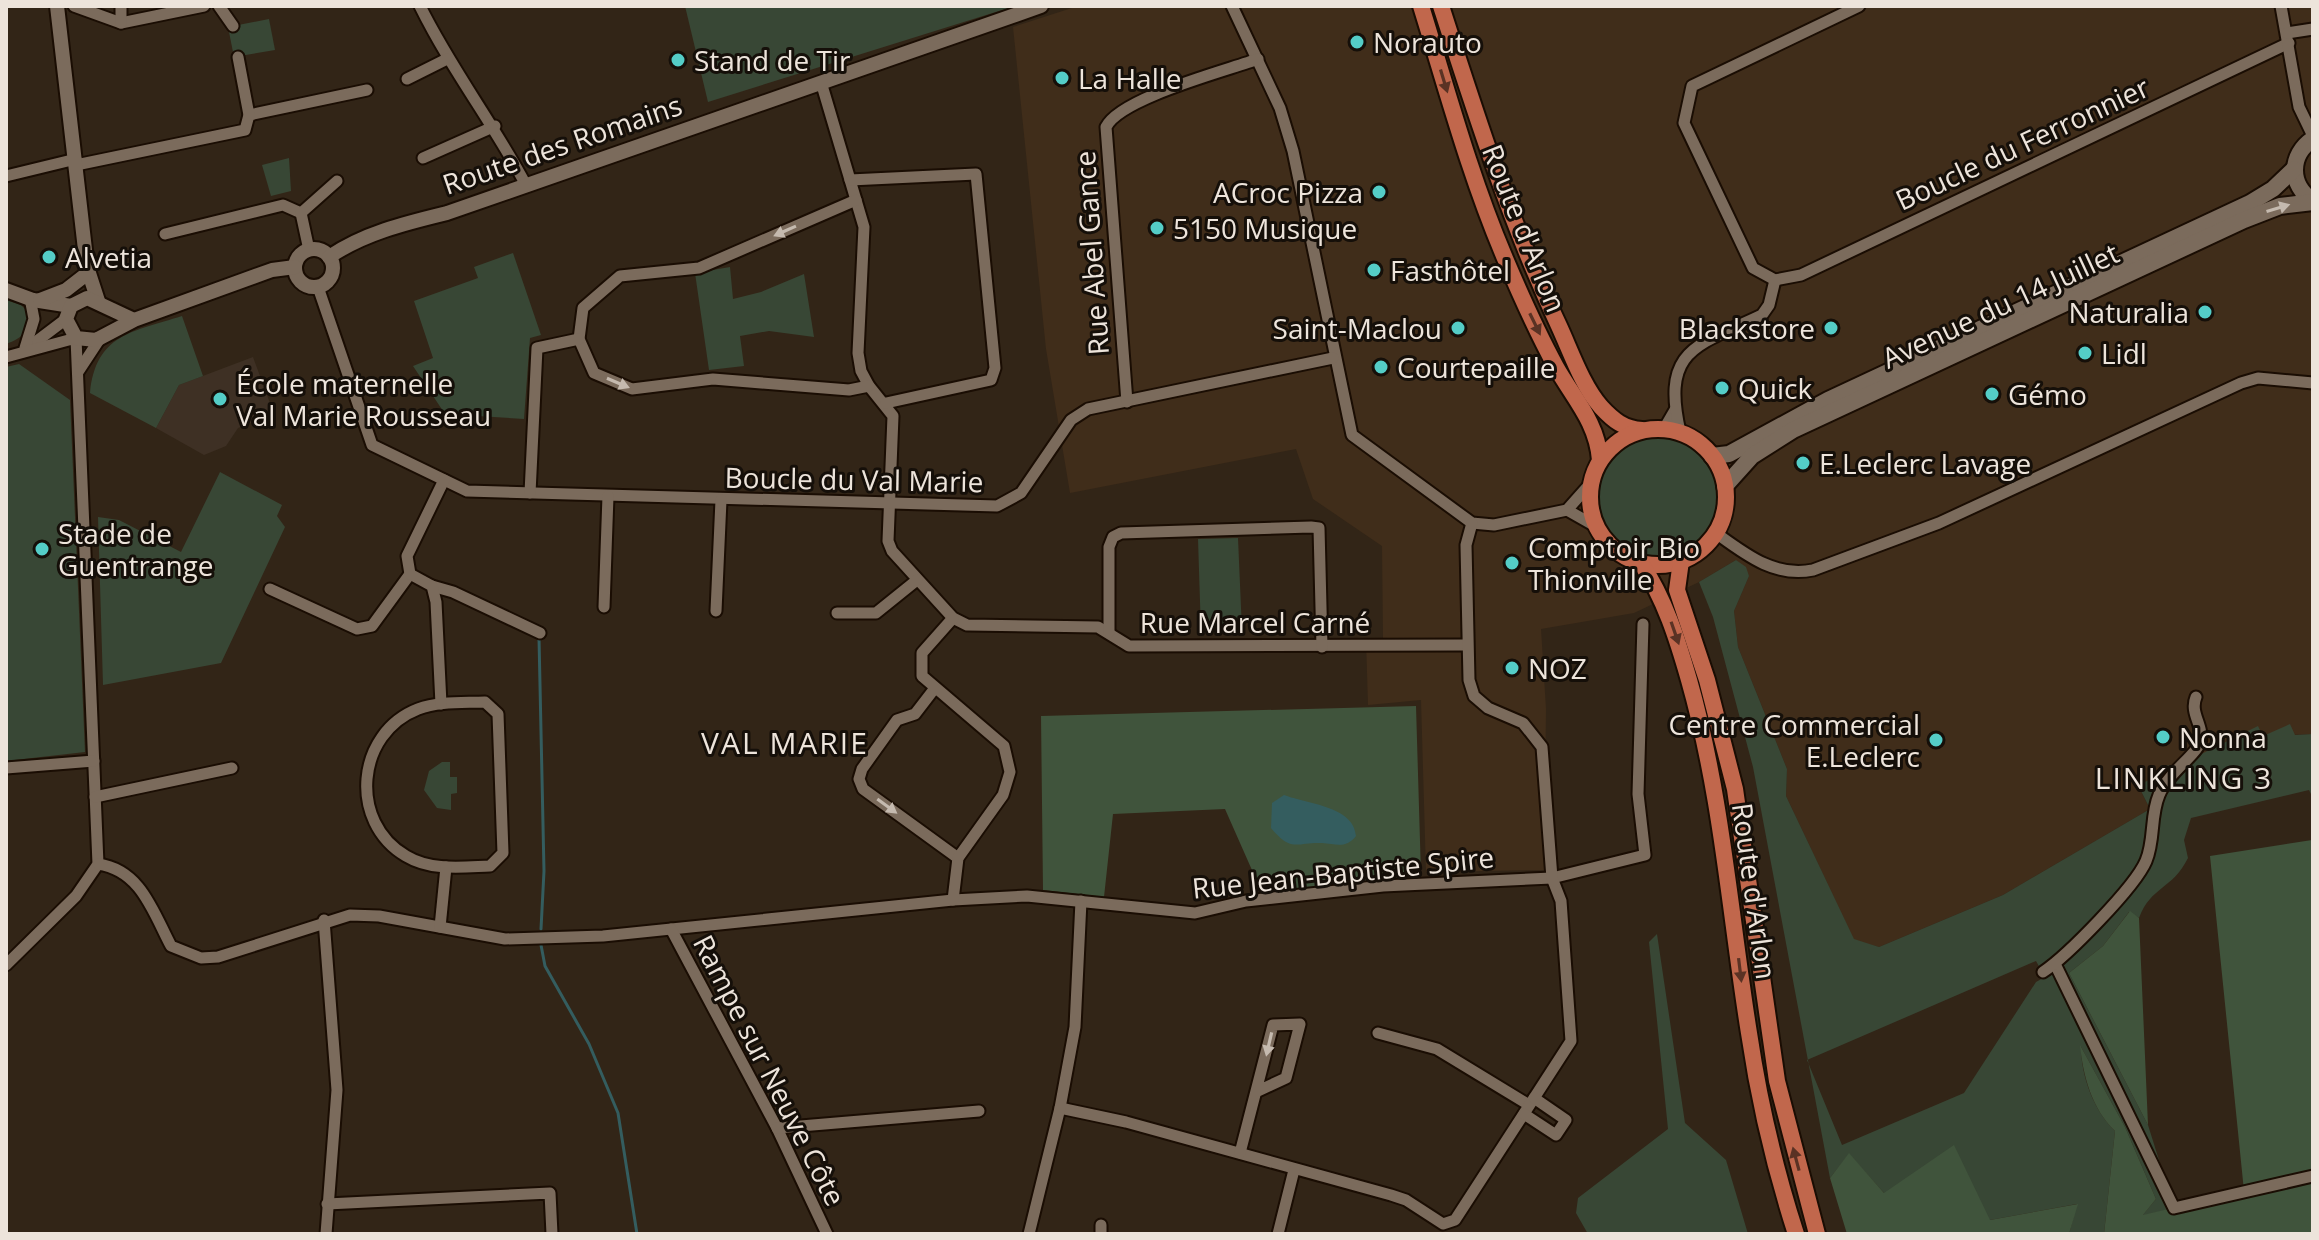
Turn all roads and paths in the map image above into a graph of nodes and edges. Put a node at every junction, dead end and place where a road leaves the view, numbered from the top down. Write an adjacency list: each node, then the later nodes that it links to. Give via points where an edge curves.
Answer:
1 (57, 6): 27 (street)
2 (74, 6): 13 (street)
3 (121, 6): 13 (street)
4 (204, 6): 13 (street)
5 (219, 6): 14 (street)
6 (1041, 6): 21 (street, Route des Romains)
7 (1232, 6): 19 (street)
8 (1421, 6): 61 (main road, Route d'Arlon, one-way to 61, via 1503,254 1557,369 1594,428)
9 (1441, 6): 58 (main road, Route d'Arlon, via 1505,201 1558,325 1600,405 1627,429)
10 (1859, 6): 41 (street, via 1692,86 1687,101 1684,123 1753,268)
11 (2281, 6): 16 (street)
12 (422, 7): 18 (street)
13 (121, 23)
14 (233, 26)
15 (2313, 29): 16 (street, Boucle du Ferronnier)
16 (2288, 38): 25 (street, via 2299,107); 41 (street, Boucle du Ferronnier, via 1801,275)
17 (238, 57): 23 (street)
18 (447, 59): 20 (street); 24 (street)
19 (1258, 59): 52 (street, via 1293,151); 56 (street, Rue Abel Gance, via 1131,103 1109,119)
20 (407, 79)
21 (821, 82): 30 (street); 32 (street, Route des Romains)
22 (367, 90): 23 (street)
23 (249, 115): 27 (street, via 245,130)
24 (495, 126): 26 (street); 32 (street)
25 (2313, 137): 28 (main road, Avenue du 14 Juillet, via 2300,151)
26 (423, 158)
27 (76, 162): 29 (street); 40 (street)
28 (2294, 169): 34 (main road, via 2299,189); 60 (main road, Avenue du 14 Juillet, via 2250,203 1800,413 1729,454)
29 (7, 172)
30 (850, 180): 33 (street); 57 (street, via 976,174 995,368 991,380)
31 (337, 181): 35 (street)
32 (526, 185): 38 (street, Route des Romains, via 356,240)
33 (856, 200): 50 (street, one-way to 50, via 699,268 620,276 583,308); 55 (street, via 864,227 858,353)
34 (2313, 202): 64 (main road, Avenue du 14 Juillet, one-way to 34, via 1752,456 1833,411 2244,220 2280,206)
35 (301, 213): 36 (street, via 283,205); 37 (street)
36 (165, 234)
37 (309, 250): 38 (street); 39 (street)
38 (329, 257): 42 (street, via 332,275)
39 (295, 267): 42 (street, via 301,282); 47 (street, via 272,270)
40 (86, 272): 44 (street, via 66,290); 45 (street); 46 (street)
41 (1775, 280): 59 (street, via 1762,315 1690,349 1679,364)
42 (318, 287): 62 (street, Boucle du Val Marie, via 372,445)
43 (6, 290): 44 (street)
44 (34, 299): 46 (street); 51 (street, via 34,319)
45 (103, 306): 46 (street, via 87,298); 47 (street); 48 (street)
46 (71, 309): 49 (street); 51 (street)
47 (134, 320): 48 (street)
48 (103, 334): 49 (street, via 86,341); 53 (street)
49 (76, 338): 51 (street); 53 (street)
50 (579, 339): 55 (street, one-way to 55, via 594,373 632,389 713,379 849,390); 65 (street, via 537,348)
51 (15, 353)
52 (1333, 358): 56 (street, Boucle du Val Marie); 70 (street, via 1352,435)
53 (78, 372): 91 (street)
54 (2313, 383): 72 (street, via 2258,378 2241,383 1939,523 1813,570 1791,573 1765,565)
55 (869, 386): 57 (street)
56 (1127, 402): 68 (street, Boucle du Val Marie, via 1088,409 1071,420 1021,493 997,506)
57 (886, 403): 68 (street, via 893,416)
58 (1642, 430): 59 (main road); 61 (main road, via 1618,441)
59 (1672, 431): 60 (main road, via 1695,439)
60 (1712, 456): 64 (main road)
61 (1600, 460): 63 (main road)
62 (444, 480): 65 (street, Boucle du Val Marie, via 467,491); 75 (street, via 407,556)
63 (1591, 483): 69 (street); 71 (main road)
64 (1725, 486): 72 (main road, via 1724,514)
65 (530, 493): 66 (street, Boucle du Val Marie)
66 (608, 496): 67 (street, Boucle du Val Marie); 79 (street)
67 (721, 500): 68 (street, Boucle du Val Marie); 80 (street)
68 (890, 502): 76 (street, via 888,541)
69 (1567, 510): 70 (street, via 1494,525); 71 (street)
70 (1472, 523): 86 (street, via 1466,545)
71 (1597, 527): 74 (main road, via 1614,548)
72 (1716, 533): 73 (main road)
73 (1681, 561): 74 (main road); 123 (main road, Route d'Arlon, one-way to 73, via 1777,1081 1735,789 1677,590)
74 (1641, 563): 122 (main road, Route d'Arlon, one-way to 122, via 1661,594 1708,755 1764,1115)
75 (410, 574): 77 (street); 78 (street, via 372,626 357,629)
76 (917, 580): 81 (street, via 876,613); 82 (street)
77 (432, 586): 85 (street); 90 (street)
78 (270, 589)
79 (604, 607)
80 (716, 611)
81 (837, 613)
82 (953, 618): 84 (street, Rue Marcel Carné, via 967,625 1098,627); 88 (street, via 922,653 922,676)
83 (1643, 624): 98 (street, Rue Jean-Baptiste Spire, via 1638,780 1645,855)
84 (1109, 632): 87 (street, Rue Marcel Carné, via 1129,646); 87 (street, via 1113,537 1311,527 1319,528)
85 (540, 633)
86 (1465, 645): 87 (street, Rue Marcel Carné); 98 (street, via 1474,696 1523,723 1542,747)
87 (1322, 647)
88 (935, 688): 95 (street, via 1004,746 1010,772 1003,795); 95 (street, one-way to 95, via 915,714 897,720 859,779 863,789)
89 (2196, 697): 104 (street, via 2193,711 2201,741 2157,798 2145,863)
90 (441, 704): 97 (street, via 414,710 383,735 370,758 366,800 372,819 395,848 418,862); 97 (street, via 485,702 498,714 502,784 503,853 490,866)
91 (94, 761): 92 (street); 94 (street)
92 (6, 768)
93 (232, 768): 94 (street)
94 (95, 797): 96 (street)
95 (958, 858): 99 (street)
96 (98, 864): 101 (street, Rue Jean-Baptiste Spire, via 130,874 171,946 201,958 235,953); 105 (street, via 90,881)
97 (446, 867): 102 (street)
98 (1552, 878): 100 (street, Rue Jean-Baptiste Spire, via 1369,888 1246,901 1195,913); 109 (street, via 1561,901 1571,1041)
99 (953, 900): 100 (street, Rue Jean-Baptiste Spire, via 1027,896); 103 (street, Rue Jean-Baptiste Spire)
100 (1081, 901): 110 (street, via 1075,1027)
101 (324, 920): 102 (street, Rue Jean-Baptiste Spire, via 379,916); 116 (street, via 337,1090)
102 (440, 927): 103 (street, Rue Jean-Baptiste Spire, via 505,939)
103 (671, 929): 112 (street, Rampe sur Neuve Côte)
104 (2055, 964): 106 (street); 115 (street, via 2174,1208)
105 (6, 965)
106 (2043, 972)
107 (1378, 1033): 109 (street, via 1437,1049)
108 (1258, 1091): 108 (street, one-way to 108, via 1286,1078 1300,1024 1273,1025); 113 (street)
109 (1529, 1106): 114 (street, via 1450,1223 1443,1224 1406,1200)
110 (1060, 1108): 113 (street); 120 (street)
111 (979, 1111): 112 (street)
112 (777, 1128): 119 (street, Rampe sur Neuve Côte)
113 (1240, 1153): 114 (street)
114 (1294, 1170): 121 (street)
115 (2313, 1176)
116 (327, 1204): 117 (street); 118 (street, via 550,1193)
117 (326, 1234)
118 (552, 1234)
119 (827, 1234)
120 (1029, 1234)
121 (1278, 1234)
122 (1796, 1234)
123 (1817, 1234)

